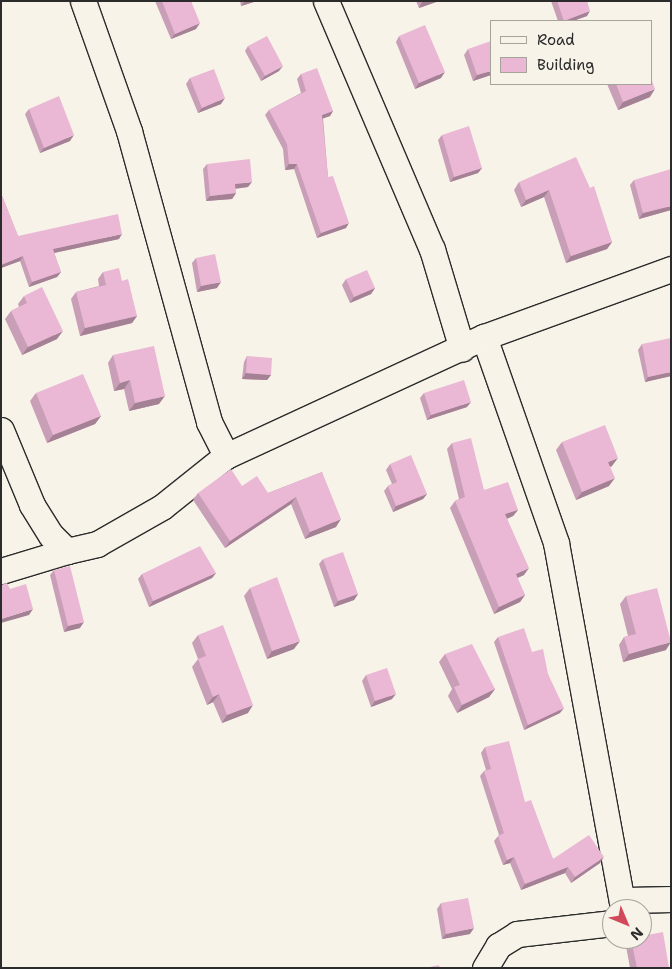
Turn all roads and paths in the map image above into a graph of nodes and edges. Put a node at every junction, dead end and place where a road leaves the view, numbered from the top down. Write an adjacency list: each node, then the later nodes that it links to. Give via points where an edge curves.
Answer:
1 (83, 1): 7 (street, via 129,131 209,422)
2 (326, 1): 5 (street, via 432,249)
3 (671, 269): 4 (street)
4 (484, 337): 5 (street); 10 (street, via 556,543)
5 (462, 349): 7 (street)
6 (1, 430): 8 (street, via 32,505)
7 (226, 456): 8 (street, via 162,507 97,544)
8 (67, 551): 9 (street)
9 (1, 571)
10 (622, 899)
11 (671, 899): 12 (street)
12 (652, 901)
13 (602, 924): 14 (street, via 517,934 498,946)
14 (486, 968)

